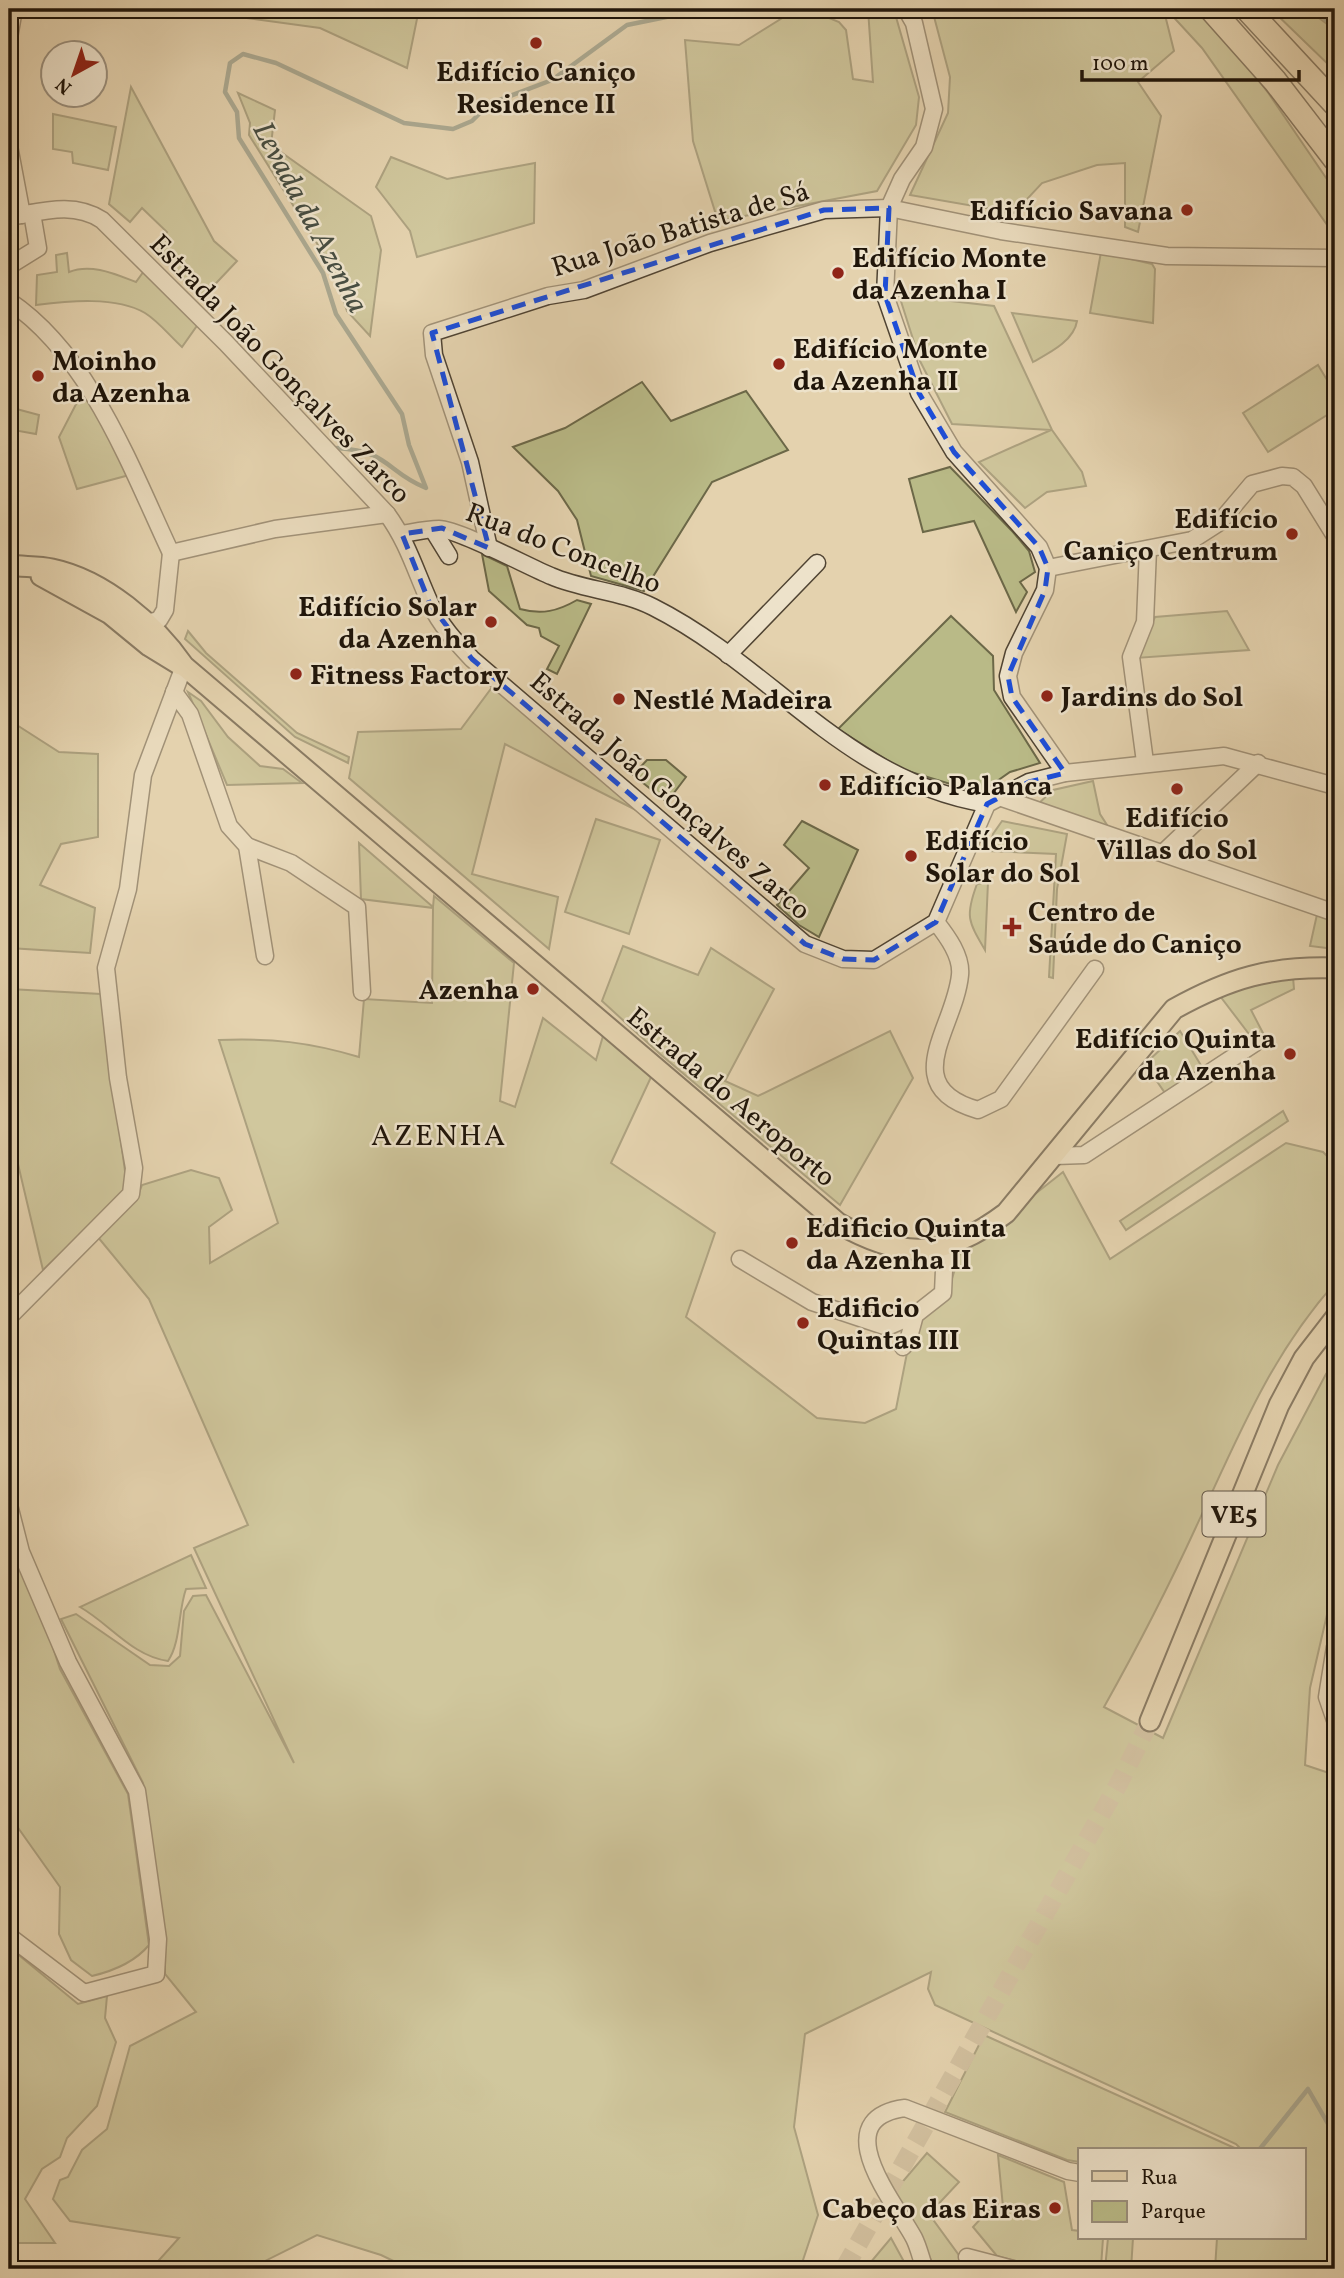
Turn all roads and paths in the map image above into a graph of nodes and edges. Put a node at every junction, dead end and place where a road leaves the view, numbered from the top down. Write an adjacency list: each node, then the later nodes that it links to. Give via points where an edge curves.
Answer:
1 (13, 9): 5 (street)
2 (906, 9): 9 (street, via 914,23 934,109 924,146)
3 (1211, 9): 8 (highway)
4 (1247, 9): 6 (highway)
5 (9, 38)
6 (1335, 104)
7 (9, 146): 10 (street)
8 (1335, 159)
9 (889, 208): 11 (street, Rua João Batista de Sá, via 1001,231 1167,256); 18 (street, Rua João Batista de Sá, via 824,210 710,243 584,290 548,296 432,333 434,355 470,463); 24 (street, via 885,295 919,393 954,452 1039,547)
10 (21, 215): 12 (street, via 38,248); 14 (street, Estrada João Gonçalves Zarco, via 68,208 102,220)
11 (1335, 258)
12 (9, 266)
13 (9, 301): 20 (street, via 37,323 95,397)
14 (387, 514): 16 (street, Estrada João Gonçalves Zarco); 20 (street, via 275,529)
15 (433, 530): 16 (street, Rua do Concelho); 18 (street, Rua do Concelho, via 442,528); 21 (street)
16 (402, 534): 37 (street, Estrada João Gonçalves Zarco, via 430,604 472,659 805,944 843,959 874,960)
17 (1335, 536): 19 (street, via 1304,486 1293,477 1282,476 1252,484 1220,522 1192,540)
18 (489, 548): 26 (street, Rua do Concelho, via 554,578 651,606)
19 (1148, 549): 24 (street); 29 (street, via 1145,622 1131,657)
20 (171, 554): 25 (street, via 164,610 159,620)
21 (449, 556)
22 (817, 563): 26 (street)
23 (15, 566): 25 (main road, Estrada do Aeroporto, via 51,569 82,579); 27 (main road, Estrada do Aeroporto, via 77,593 167,659)
24 (1048, 568): 31 (street, via 1045,590 1014,653 1008,676 1012,697)
25 (145, 623): 27 (main road, Estrada do Aeroporto, via 168,643)
26 (729, 654): 33 (street, Rua do Concelho, via 831,735 886,771 937,794)
27 (184, 666): 28 (street); 44 (main road, Estrada do Aeroporto, via 838,1223 858,1235 893,1245)
28 (174, 692): 34 (street, via 190,714 229,827); 47 (street, via 143,775 128,889 106,968 134,1168 131,1194)
29 (1145, 762): 30 (street, via 1224,756); 31 (street)
30 (1258, 763): 32 (street); 35 (street)
31 (1065, 772): 33 (street, via 1029,782)
32 (1335, 786)
33 (993, 801): 35 (street, Rua do Concelho); 37 (street)
34 (247, 846): 38 (street); 41 (street, via 290,863 356,907)
35 (1164, 852): 36 (street, Rua do Concelho)
36 (1335, 914)
37 (936, 922): 40 (street, via 952,943 961,974 934,1062 937,1083 954,1104 978,1110 1001,1099)
38 (265, 956)
39 (1335, 968): 43 (main road, Estrada do Aeroporto, via 1254,973 1174,1009)
40 (1095, 969)
41 (362, 992)
42 (1255, 1043): 43 (street, via 1084,1155)
43 (1055, 1156): 44 (main road, Estrada do Aeroporto, via 1006,1213 983,1230)
44 (945, 1247): 46 (street, via 943,1293)
45 (740, 1259): 46 (street, via 812,1302 875,1323 891,1326)
46 (915, 1315): 49 (street)
47 (9, 1317)
48 (1335, 1318): 53 (main road, VE5, via 1304,1358 1279,1405)
49 (903, 1347)
50 (10, 1512): 54 (street, via 21,1552 68,1662 137,1791 158,1939 156,1974 84,1993)
51 (1335, 1647): 52 (street, via 1327,1696)
52 (1335, 1720)
53 (1150, 1721)
54 (9, 1936)
55 (1078, 2173): 57 (street, via 905,2108 888,2110 877,2117 869,2133 873,2173 914,2239)
56 (967, 2257): 58 (street)
57 (925, 2269)
58 (1013, 2269)

